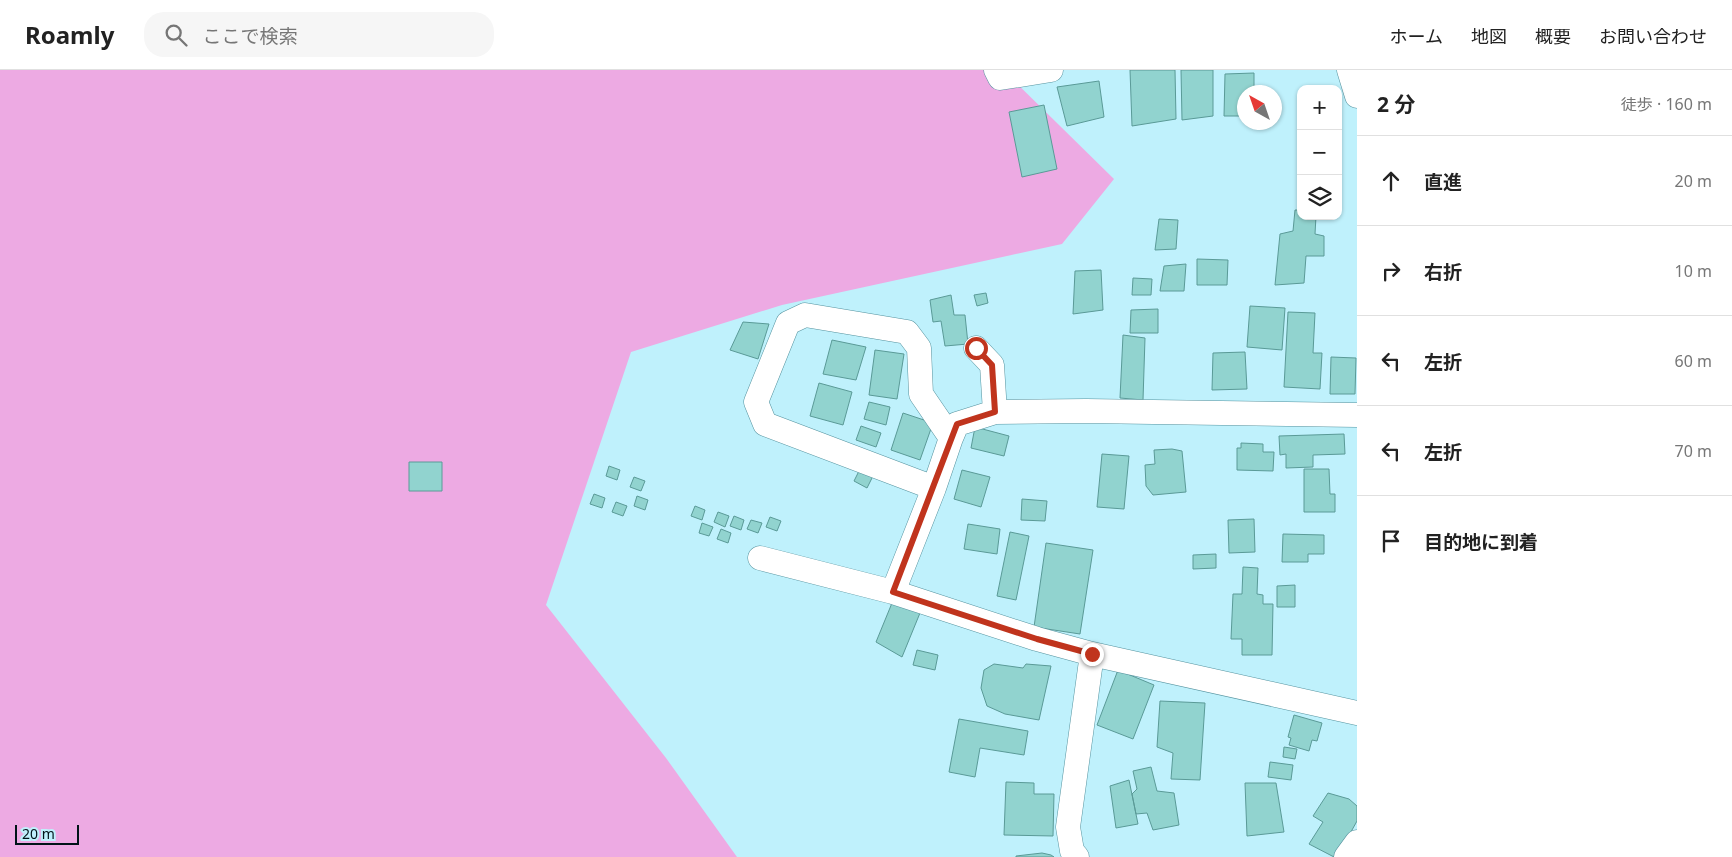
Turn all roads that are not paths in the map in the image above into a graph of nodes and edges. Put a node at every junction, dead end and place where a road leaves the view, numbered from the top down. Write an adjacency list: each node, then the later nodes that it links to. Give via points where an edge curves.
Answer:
1 (996, 70): 2 (street, via 1000,78)
2 (1051, 70)
3 (1349, 70): 4 (street)
4 (1357, 96)
5 (976, 348): 6 (street, via 992,365)
6 (995, 412): 7 (street); 8 (street, via 957,424)
7 (1357, 415)
8 (952, 438): 9 (street); 9 (street, via 921,394 919,348 907,332 804,315 788,323 756,402 765,424)
9 (934, 488): 11 (street)
10 (760, 558): 11 (street)
11 (893, 592): 12 (street)
12 (1092, 654): 13 (street); 15 (street, via 1068,828 1072,851)
13 (1357, 713)
14 (1357, 842): 16 (street)
15 (1077, 857)
16 (1346, 857)

